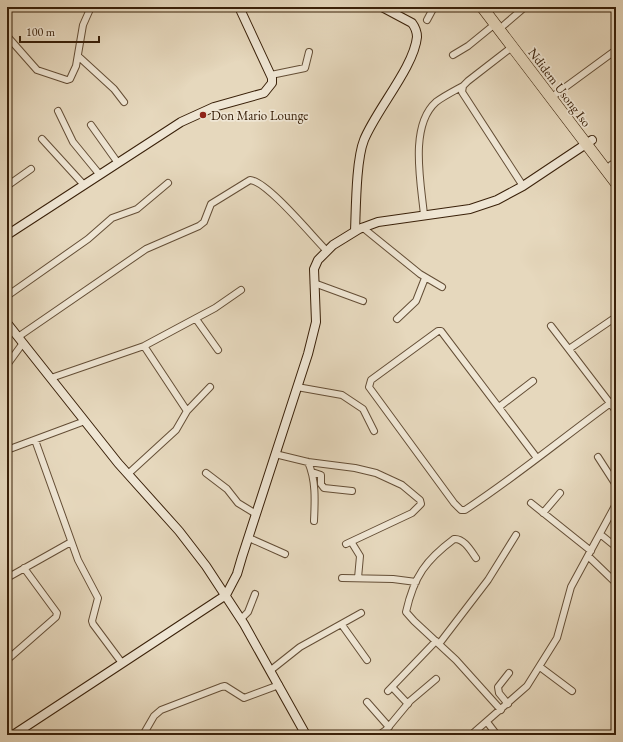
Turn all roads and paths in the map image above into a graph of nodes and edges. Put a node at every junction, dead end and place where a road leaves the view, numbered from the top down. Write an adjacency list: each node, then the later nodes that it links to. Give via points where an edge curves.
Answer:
1 (91, 7): 15 (street, via 83,25)
2 (239, 7): 16 (street)
3 (382, 7): 34 (street, via 412,23 417,36 405,68 364,140 356,203)
4 (434, 7): 8 (street)
5 (482, 7): 9 (highway, Ndidem Usong Iso)
6 (491, 7): 9 (highway, Ndidem Usong Iso)
7 (525, 7): 9 (street)
8 (427, 20)
9 (500, 25): 11 (highway, Ndidem Usong Iso); 14 (street); 18 (highway, Ndidem Usong Iso)
10 (7, 36): 15 (street, via 37,70 67,80 73,76)
11 (512, 47): 17 (street); 23 (highway, Ndidem Usong Iso)
12 (616, 50): 18 (street)
13 (309, 52): 16 (street, via 305,68)
14 (453, 55)
15 (78, 56): 19 (street, via 114,89)
16 (271, 76): 24 (street, via 272,84 264,93 214,107 181,122)
17 (463, 86): 32 (street, via 464,97); 33 (street, via 436,103 426,116 421,131 419,144)
18 (556, 94): 23 (highway, Ndidem Usong Iso)
19 (124, 102)
20 (58, 111): 27 (street, via 73,142)
21 (90, 125): 24 (street)
22 (42, 138): 30 (street)
23 (589, 142): 25 (highway, Ndidem Usong Iso); 29 (highway, Ndidem Usong Iso); 32 (street)
24 (118, 163): 27 (street)
25 (614, 166)
26 (31, 169): 31 (street)
27 (100, 175): 30 (street)
28 (168, 183): 41 (street, via 137,209 112,218)
29 (616, 183)
30 (84, 185): 35 (street)
31 (7, 186)
32 (523, 186): 33 (street, via 479,206)
33 (424, 215): 34 (street, via 378,222)
34 (359, 229): 36 (street); 37 (street)
35 (7, 235)
36 (326, 250): 38 (street, via 316,265); 48 (street, via 278,199 257,181 250,180 211,204 204,222 199,226 146,249)
37 (426, 278): 39 (street); 45 (street, via 416,301)
38 (314, 283): 42 (street); 56 (street, via 314,332)
39 (442, 287)
40 (241, 290): 44 (street)
41 (7, 296)
42 (363, 301)
43 (616, 317): 51 (street)
44 (196, 319): 49 (street); 50 (street)
45 (397, 319)
46 (7, 323): 48 (street)
47 (551, 326): 51 (street)
48 (21, 340): 52 (street); 53 (street)
49 (144, 346): 53 (street); 60 (street)
50 (218, 350)
51 (569, 350): 58 (street)
52 (7, 365)
53 (51, 378): 62 (street)
54 (533, 381): 59 (street)
55 (210, 387): 60 (street)
56 (297, 387): 63 (street, via 342,395 363,409); 66 (street)
57 (616, 399): 58 (street)
58 (610, 403): 61 (street); 68 (street)
59 (499, 406): 68 (street); 68 (street, via 441,331 370,380 369,384 461,510 476,503)
60 (187, 411): 72 (street, via 176,430)
61 (616, 411)
62 (85, 421): 64 (street); 72 (street)
63 (374, 431)
64 (36, 440): 65 (street); 84 (street)
65 (7, 450)
66 (275, 454): 69 (street); 79 (street)
67 (598, 457): 73 (street)
68 (537, 458)
69 (308, 462): 70 (street); 92 (street, via 376,473 402,485 420,500 421,504 412,513 349,544 360,556)
70 (312, 472): 74 (street, via 321,475 321,484 324,488); 80 (street)
71 (206, 473): 79 (street, via 227,489 238,503)
72 (128, 474): 96 (street, via 179,531)
73 (616, 485)
74 (352, 491)
75 (560, 493): 78 (street)
76 (531, 502): 78 (street)
77 (616, 504): 81 (street)
78 (543, 513): 87 (street)
79 (256, 514): 83 (street)
80 (314, 520)
81 (600, 534): 85 (street); 87 (street)
82 (516, 535): 100 (street, via 488,580)
83 (249, 538): 86 (street); 96 (street, via 237,574)
84 (71, 542): 89 (street); 103 (street, via 98,598 93,624)
85 (616, 546)
86 (285, 554)
87 (589, 554): 94 (street); 104 (street, via 568,593 560,630)
88 (476, 558): 93 (street, via 462,540 454,539 426,563)
89 (24, 568): 90 (street); 101 (street, via 57,613 56,617)
90 (7, 578)
91 (342, 578): 92 (street)
92 (358, 578): 93 (street)
93 (416, 582): 100 (street, via 406,612)
94 (616, 583)
95 (255, 594): 98 (street, via 248,612)
96 (226, 595): 98 (street); 103 (street)
97 (361, 613): 99 (street)
98 (241, 620): 105 (street)
99 (342, 625): 102 (street); 105 (street, via 300,647)
100 (437, 642): 111 (street, via 390,689); 113 (street)
101 (7, 660)
102 (367, 660)
103 (122, 663): 117 (street)
104 (540, 667): 109 (street); 112 (street, via 527,686)
105 (271, 670): 108 (street)
106 (509, 673): 112 (street, via 498,686)
107 (436, 679): 111 (street)
108 (280, 685): 116 (street); 118 (street, via 244,698 225,686 221,687 161,710)
109 (572, 691)
110 (367, 702): 115 (street)
111 (408, 704): 115 (street)
112 (508, 704): 113 (street)
113 (501, 710): 114 (street)
114 (487, 722): 120 (street); 121 (street)
115 (389, 727): 119 (street)
116 (304, 734)
117 (13, 735)
118 (142, 735)
119 (379, 735)
120 (471, 735)
121 (496, 735)

